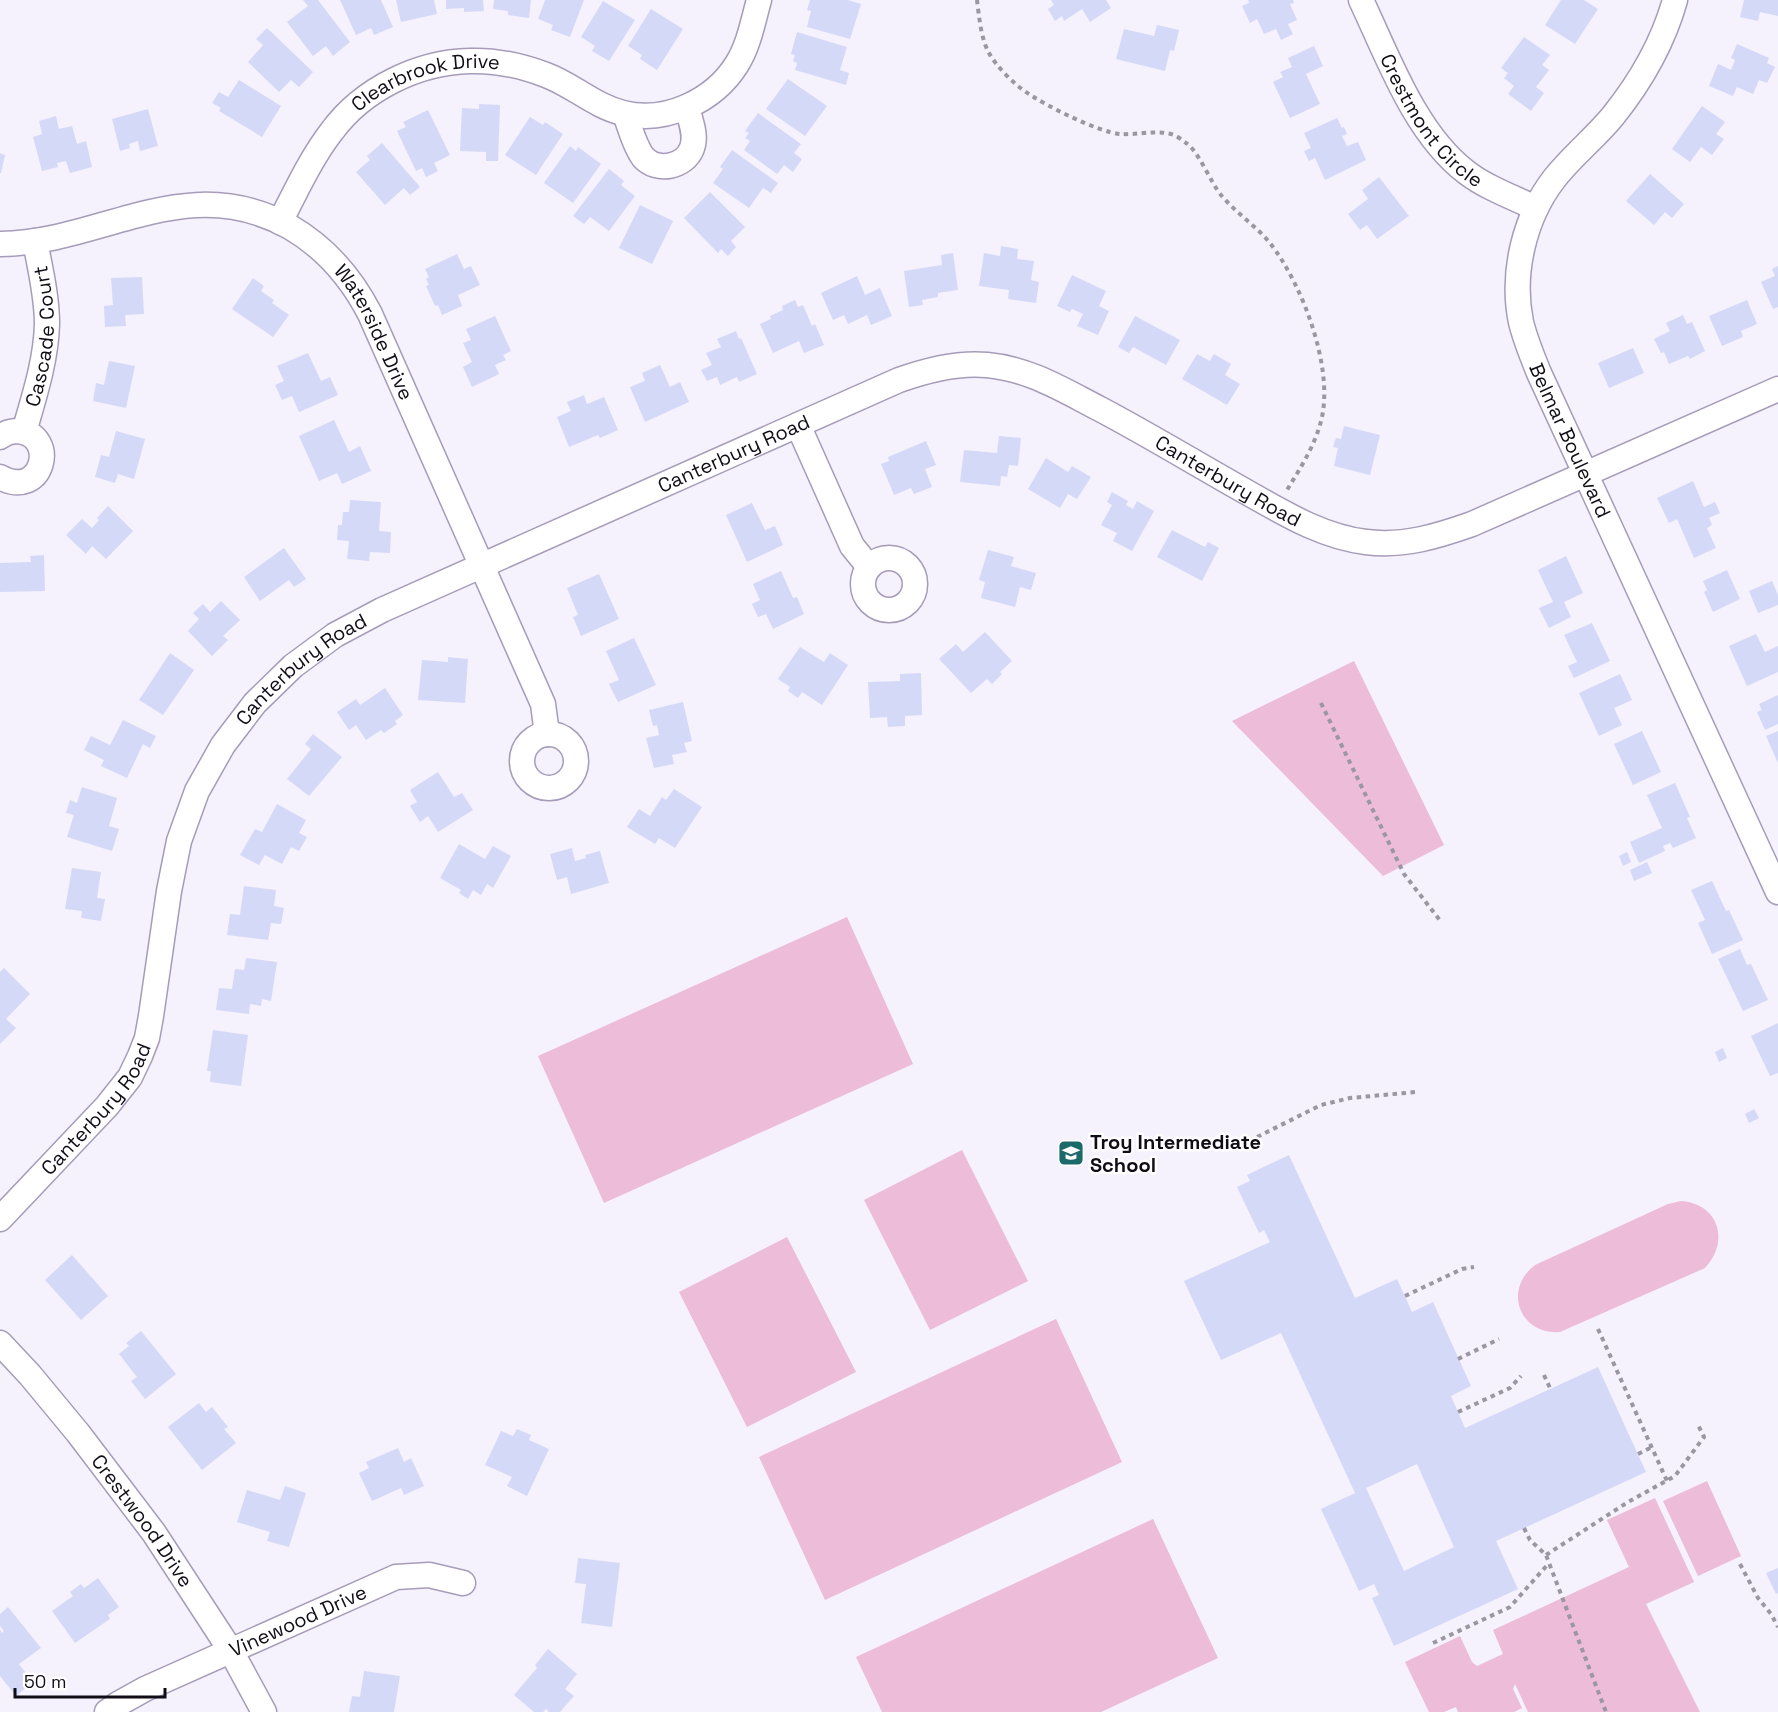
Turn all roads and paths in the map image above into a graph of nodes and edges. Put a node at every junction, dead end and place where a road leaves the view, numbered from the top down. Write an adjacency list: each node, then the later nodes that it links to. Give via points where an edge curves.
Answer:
1 (759, 0): 5 (street, Clearbrook Drive, via 737,65 713,91)
2 (977, 0): 17 (path, via 988,52 1026,92 1105,131 1172,134 1190,145 1221,194 1272,245 1313,326 1323,385 1322,415 1315,441)
3 (1361, 0): 7 (street, Crestmont Circle, via 1427,133 1468,174)
4 (1675, 0): 7 (street, Belmar Boulevard, via 1657,48 1630,94 1553,181)
5 (687, 107): 6 (street, Clearbrook Drive, via 653,115); 6 (street, via 694,136 692,148 685,159 662,167 643,157)
6 (625, 114): 8 (street, Clearbrook Drive, via 608,109 548,76 509,64 470,61 430,66 393,80 368,96 332,130)
7 (1536, 208): 15 (street, Belmar Boulevard, via 1521,252 1521,320 1539,373)
8 (280, 222): 9 (street, Waterside Drive, via 238,208 190,205); 18 (street, Waterside Drive, via 322,249 362,297)
9 (35, 241): 10 (street, Waterside Drive); 13 (street, Cascade Court, via 47,323 44,354)
10 (0, 244)
11 (1778, 388): 15 (street, Canterbury Road)
12 (798, 425): 15 (street, Canterbury Road, via 917,373 969,365 1016,370 1040,378 1122,421 1290,517 1335,535 1396,544 1435,537 1472,524); 18 (street, Canterbury Road); 19 (street, via 852,546)
13 (24, 432): 14 (street, Cascade Court, via 14,431); 16 (street, Cascade Court, via 39,445 41,465 36,474 18,483)
14 (0, 437)
15 (1585, 475): 22 (street, Belmar Boulevard)
16 (0, 477)
17 (1286, 492)
18 (482, 565): 21 (street, Waterside Drive, via 543,704); 26 (street, Canterbury Road, via 335,635 293,666 255,703 223,745 197,791 179,841 151,1016 140,1056 108,1106)
19 (869, 567)
20 (1321, 703): 23 (path, via 1404,874)
21 (547, 734)
22 (1778, 892)
23 (1442, 923)
24 (1416, 1092): 25 (path, via 1350,1098 1321,1105)
25 (1241, 1145)
26 (0, 1219)
27 (1474, 1267): 28 (path)
28 (1405, 1296)
29 (1598, 1329): 38 (path)
30 (1499, 1339): 32 (path)
31 (0, 1343): 48 (street, Crestwood Drive, via 119,1485)
32 (1458, 1359)
33 (1544, 1375): 35 (path)
34 (1521, 1376): 36 (path, via 1510,1388)
35 (1551, 1388)
36 (1458, 1412)
37 (1698, 1425): 40 (path, via 1704,1437)
38 (1652, 1447): 39 (path); 40 (path)
39 (1638, 1454)
40 (1667, 1481): 42 (path)
41 (1524, 1528): 42 (path)
42 (1546, 1555): 43 (path)
43 (1549, 1563): 47 (path, via 1510,1607); 51 (path)
44 (1740, 1564): 46 (path)
45 (463, 1583): 48 (street, Vinewood Drive, via 429,1575 396,1577)
46 (1778, 1626)
47 (1433, 1643)
48 (231, 1651): 49 (street, Vinewood Drive, via 145,1689); 50 (street, Crestwood Drive)
49 (107, 1712)
50 (264, 1712)
51 (1606, 1712)

